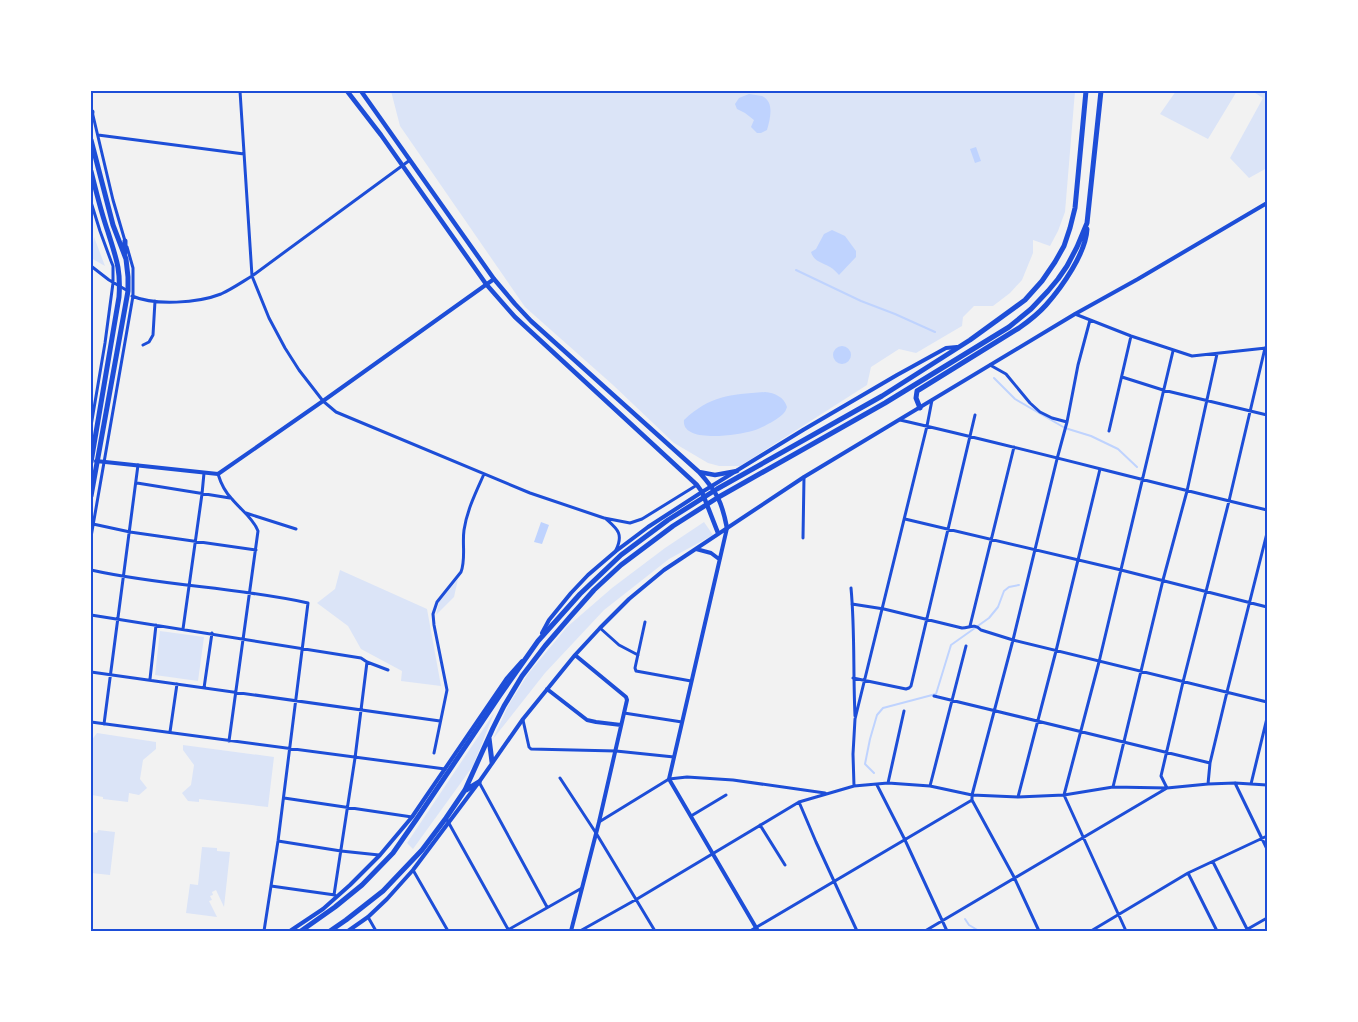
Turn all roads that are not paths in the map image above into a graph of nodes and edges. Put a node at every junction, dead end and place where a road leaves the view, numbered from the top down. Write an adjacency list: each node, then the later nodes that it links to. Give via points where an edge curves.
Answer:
1 (240, 91): 9 (street)
2 (347, 91): 11 (main road)
3 (361, 91): 10 (main road)
4 (1086, 91): 31 (main road, via 1075,208 1064,246 1042,281 1025,300)
5 (1101, 91): 15 (main road)
6 (92, 112): 7 (street)
7 (98, 135): 9 (street); 16 (street)
8 (91, 140): 17 (main road, via 113,225)
9 (244, 154): 19 (street)
10 (410, 160): 11 (street); 20 (main road)
11 (402, 166): 19 (street); 22 (main road)
12 (91, 171): 23 (main road, via 116,254)
13 (91, 202): 21 (street, via 111,261)
14 (1267, 203): 27 (street)
15 (1087, 223): 41 (main road, via 1080,253 1046,305 1019,328 917,391); 161 (main road, via 1058,279 1032,309 1009,327 886,403 723,495 673,526 616,570 570,617 522,676)
16 (125, 241): 17 (main road); 25 (street, via 132,268)
17 (126, 259): 24 (main road)
18 (91, 266): 21 (street)
19 (252, 276): 26 (street, via 226,292 202,299); 39 (street, via 284,348)
20 (494, 279): 22 (street); 59 (main road, via 531,321)
21 (114, 283): 23 (street); 47 (street)
22 (486, 284): 39 (street); 64 (main road, via 515,317)
23 (120, 286): 24 (street); 53 (main road)
24 (128, 291): 25 (street); 54 (main road)
25 (133, 296): 26 (street); 55 (street)
26 (155, 301): 30 (street, via 153,335)
27 (1075, 314): 28 (street); 35 (street)
28 (1090, 320): 29 (street); 46 (street)
29 (1131, 336): 33 (street); 36 (street)
30 (143, 345)
31 (957, 347): 58 (street, via 946,348 921,362); 120 (main road, via 882,396 668,520 621,555)
32 (1266, 348): 34 (street); 42 (street)
33 (1173, 351): 34 (street, via 1192,356); 37 (street)
34 (1217, 354): 40 (street)
35 (990, 365): 38 (street); 46 (street, via 1006,374 1040,412)
36 (1122, 377): 37 (street); 49 (street)
37 (1163, 390): 40 (street); 65 (street)
38 (932, 400): 41 (street); 48 (street)
39 (323, 401): 61 (street); 62 (street, via 343,416)
40 (1207, 401): 42 (street); 69 (street)
41 (920, 408): 45 (street)
42 (1250, 411): 44 (street); 74 (street)
43 (975, 415): 50 (street)
44 (1267, 415)
45 (900, 420): 48 (street); 63 (street)
46 (1067, 422): 52 (street)
47 (91, 426)
48 (928, 426): 50 (street); 78 (street)
49 (1109, 431)
50 (970, 436): 51 (street); 82 (street)
51 (1014, 447): 52 (street); 89 (street)
52 (1057, 458): 57 (street); 93 (street)
53 (91, 461): 54 (street)
54 (98, 461): 55 (street); 72 (main road)
55 (104, 462): 56 (street); 79 (street)
56 (138, 465): 60 (street); 66 (street)
57 (1100, 469): 65 (street); 96 (street)
58 (737, 471): 59 (main road, via 715,475); 68 (street)
59 (699, 472): 64 (main road); 68 (main road)
60 (204, 473): 61 (street); 71 (street)
61 (218, 474): 73 (street)
62 (484, 474): 77 (street); 153 (street, via 466,518 463,567 434,610 434,626 447,690)
63 (804, 477): 80 (street); 87 (street)
64 (690, 479): 67 (main road)
65 (1142, 480): 69 (street); 98 (street)
66 (137, 483): 71 (street); 83 (street)
67 (697, 485): 70 (main road); 77 (street, via 635,522)
68 (712, 486): 70 (street); 80 (main road, via 722,506)
69 (1187, 491): 74 (street); 100 (street)
70 (702, 492): 84 (main road); 94 (street)
71 (202, 494): 73 (street); 90 (street)
72 (91, 496)
73 (230, 498): 76 (street)
74 (1229, 501): 75 (street); 103 (street)
75 (1267, 510)
76 (246, 513): 81 (street); 92 (street, via 258,531)
77 (604, 518): 94 (street, via 620,534)
78 (905, 519): 82 (street); 108 (street)
79 (94, 524): 83 (street); 86 (street)
80 (727, 528): 84 (street); 88 (street)
81 (296, 529)
82 (949, 529): 89 (street); 110 (street)
83 (130, 532): 90 (street); 99 (street)
84 (718, 533): 88 (street); 91 (street)
85 (1267, 533): 105 (street)
86 (91, 537)
87 (803, 538)
88 (724, 539): 95 (street)
89 (992, 539): 93 (street); 114 (street)
90 (196, 541): 92 (street); 101 (street)
91 (696, 549): 95 (street); 115 (street, via 664,570)
92 (256, 550): 104 (street)
93 (1035, 550): 96 (street); 119 (street)
94 (616, 551): 120 (street, via 571,593 549,620)
95 (719, 559): 135 (street)
96 (1079, 560): 98 (street); 123 (street)
97 (91, 570): 99 (street)
98 (1121, 570): 100 (street); 127 (street)
99 (124, 577): 101 (street); 111 (street)
100 (1163, 580): 103 (street); 130 (street)
101 (190, 586): 104 (street); 116 (street)
102 (851, 588): 106 (street)
103 (1206, 591): 105 (street); 136 (street)
104 (250, 593): 118 (street); 122 (street, via 308,603)
105 (1249, 603): 107 (street); 141 (street)
106 (852, 604): 108 (street); 132 (street)
107 (1267, 607)
108 (884, 609): 110 (street); 134 (street)
109 (91, 615): 111 (street)
110 (927, 619): 114 (street, via 962,628); 134 (street, via 911,686 906,689)
111 (118, 620): 113 (street); 131 (street)
112 (645, 622): 125 (street)
113 (156, 625): 116 (street); 133 (street)
114 (970, 626): 119 (street)
115 (600, 628): 124 (street); 125 (street, via 619,645)
116 (183, 629): 117 (street)
117 (212, 633): 118 (street); 138 (street)
118 (244, 638): 122 (street); 140 (street)
119 (1013, 640): 123 (street); 148 (street)
120 (538, 641): 172 (main road)
121 (966, 646): 144 (street)
122 (302, 648): 126 (street, via 361,658); 143 (street)
123 (1056, 650): 127 (street); 154 (street)
124 (575, 655): 139 (street); 149 (street, via 626,697)
125 (638, 655): 135 (street, via 636,670)
126 (367, 662): 128 (street); 146 (street)
127 (1099, 662): 130 (street); 159 (street)
128 (388, 670)
129 (91, 672): 131 (street)
130 (1141, 672): 136 (street); 163 (street)
131 (110, 675): 133 (street); 157 (street)
132 (853, 678): 134 (street); 152 (street)
133 (150, 680): 137 (street)
134 (866, 680): 152 (street)
135 (691, 681): 156 (street)
136 (1183, 682): 141 (street); 166 (street)
137 (177, 684): 138 (street); 160 (street)
138 (204, 688): 140 (street)
139 (547, 688): 151 (street); 158 (street, via 587,720)
140 (236, 692): 143 (street); 162 (street)
141 (1227, 692): 145 (street); 171 (street)
142 (934, 696): 144 (street)
143 (296, 701): 146 (street); 164 (street)
144 (953, 701): 148 (street); 183 (street)
145 (1267, 702)
146 (361, 710): 153 (street); 169 (street)
147 (904, 711): 176 (street)
148 (995, 711): 154 (street); 189 (street)
149 (624, 713): 156 (street); 158 (street)
150 (1267, 718): 180 (street)
151 (523, 719): 165 (street, via 531,749); 170 (street)
152 (855, 719): 182 (street)
153 (440, 721): 167 (street)
154 (1038, 721): 159 (street); 191 (street)
155 (91, 722): 157 (street)
156 (682, 722): 168 (street)
157 (104, 724): 160 (street)
158 (621, 725): 165 (street)
159 (1081, 731): 163 (street); 190 (street)
160 (170, 732): 162 (street)
161 (490, 735): 170 (main road); 186 (main road)
162 (229, 741): 164 (street)
163 (1124, 742): 166 (street); 184 (street)
164 (290, 748): 169 (street); 192 (street)
165 (616, 751): 168 (street); 199 (street)
166 (1167, 752): 171 (street); 185 (street, via 1161,776)
167 (434, 753)
168 (674, 757): 174 (street)
169 (355, 758): 172 (street); 195 (street)
170 (492, 762): 175 (street)
171 (1210, 763): 179 (street)
172 (447, 769): 196 (street); 232 (main road, via 393,853 362,885)
173 (560, 778): 201 (street)
174 (669, 779): 187 (street, via 733,780); 197 (street); 199 (street)
175 (479, 782): 186 (main road); 198 (street); 221 (street)
176 (888, 783): 178 (street); 183 (street)
177 (1235, 783): 179 (street); 180 (street); 204 (street)
178 (877, 784): 182 (street); 205 (street)
179 (1208, 784): 185 (street)
180 (1251, 784): 181 (street)
181 (1267, 785)
182 (854, 786): 187 (street)
183 (930, 786): 189 (street)
184 (1113, 787): 185 (street); 190 (street)
185 (1167, 788): 203 (street)
186 (465, 790): 198 (main road)
187 (826, 793): 194 (street)
188 (726, 795): 197 (street)
189 (972, 795): 191 (street); 193 (street)
190 (1064, 795): 191 (street); 203 (street)
191 (1018, 797)
192 (284, 798): 195 (street); 206 (street)
193 (972, 800): 205 (street); 215 (street)
194 (799, 802): 200 (street); 216 (street)
195 (347, 806): 196 (street); 208 (street)
196 (412, 816): 210 (street)
197 (691, 816): 209 (street)
198 (448, 820): 213 (street); 228 (street); 233 (main road, via 384,891)
199 (599, 822): 201 (street)
200 (760, 825): 209 (street); 212 (street)
201 (596, 833): 218 (street); 220 (street)
202 (1267, 836): 204 (street)
203 (1083, 837): 215 (street); 222 (street)
204 (1262, 839): 207 (street); 211 (street)
205 (905, 840): 216 (street); 225 (street)
206 (278, 841): 208 (street); 217 (street)
207 (1267, 849)
208 (341, 851): 210 (street); 219 (street)
209 (713, 852): 220 (street); 227 (street)
210 (380, 856): 219 (street)
211 (1213, 862): 214 (street); 229 (street)
212 (785, 865)
213 (413, 870): 223 (street); 236 (street)
214 (1188, 873): 222 (street); 247 (street)
215 (1014, 877): 225 (street); 244 (street)
216 (834, 882): 227 (street); 241 (street)
217 (271, 886): 219 (street); 230 (street)
218 (582, 888): 221 (street); 237 (street)
219 (336, 895): 226 (street)
220 (636, 899): 238 (street); 239 (street)
221 (546, 907): 228 (street)
222 (1118, 914): 245 (street); 246 (street)
223 (368, 917): 234 (street); 235 (street)
224 (1267, 918): 229 (street)
225 (942, 920): 242 (street); 243 (street)
226 (295, 929): 231 (street)
227 (757, 929): 240 (street)
228 (508, 930)
229 (1246, 930)
230 (264, 931)
231 (290, 931)
232 (301, 931)
233 (330, 931)
234 (348, 931)
235 (376, 931)
236 (448, 931)
237 (571, 931)
238 (580, 931)
239 (655, 931)
240 (750, 931)
241 (857, 931)
242 (925, 931)
243 (947, 931)
244 (1039, 931)
245 (1091, 931)
246 (1126, 931)
247 (1217, 931)

